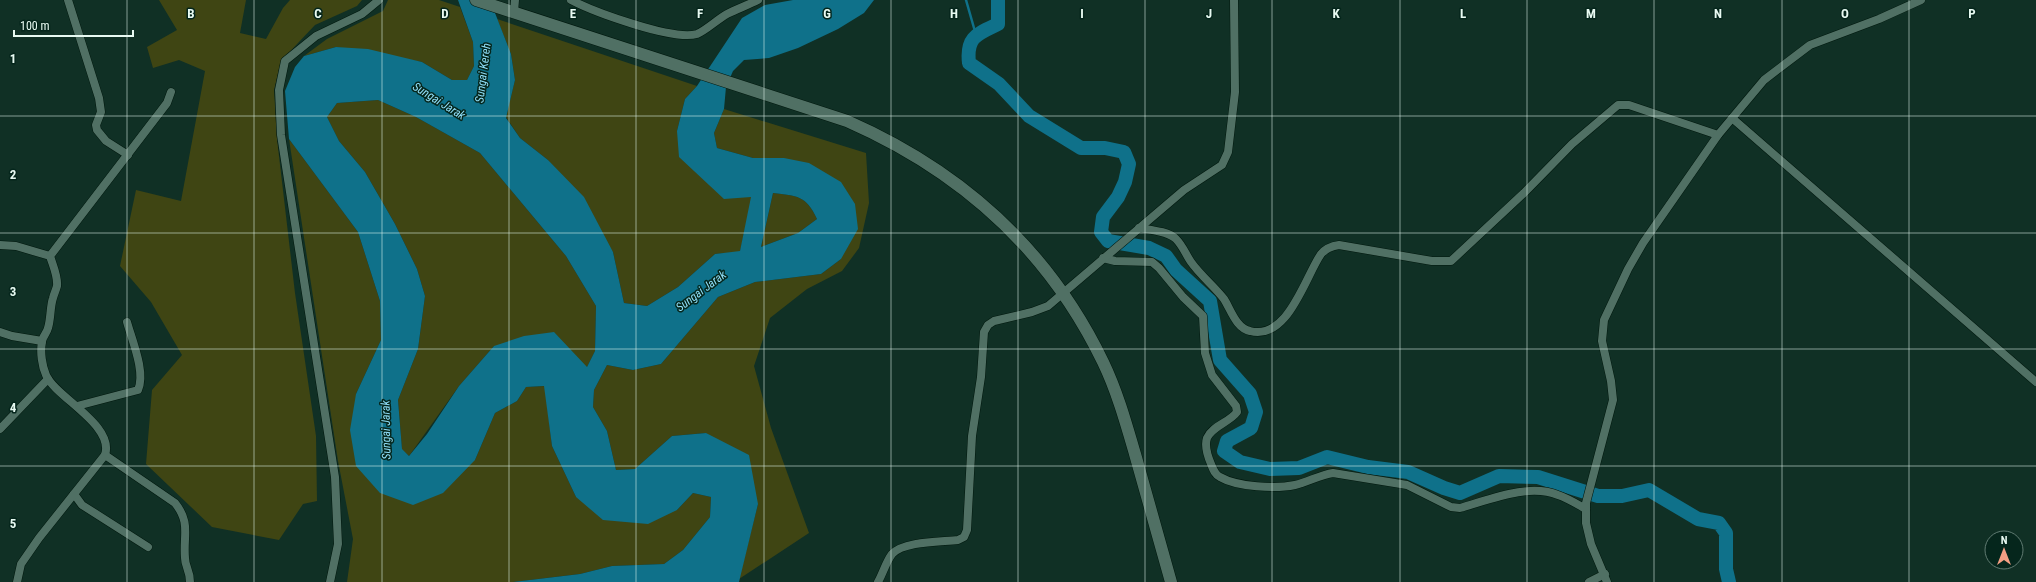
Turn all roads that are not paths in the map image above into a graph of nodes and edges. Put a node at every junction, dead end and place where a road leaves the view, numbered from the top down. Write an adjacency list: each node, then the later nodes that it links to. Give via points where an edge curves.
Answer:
1 (68, 0): 12 (street, via 99,98 101,112 96,125 97,130 106,142)
2 (379, 0): 32 (street, via 362,14 316,36 285,61 279,90 281,135 335,477 338,544)
3 (476, 0): 8 (street)
4 (571, 0): 5 (street, via 602,13 688,36 699,33 727,14)
5 (758, 0)
6 (1234, 0): 13 (street, via 1235,92 1228,152 1222,165 1184,190)
7 (1921, 0): 10 (street, via 1879,20 1810,45 1764,80)
8 (512, 8): 17 (street, via 847,121 892,142 946,175 986,208 1028,247)
9 (171, 92): 12 (street, via 167,103)
10 (1732, 118): 11 (street); 22 (street)
11 (1718, 135): 13 (street, via 1629,105 1618,105 1572,144 1451,261 1432,261 1339,245 1330,246 1321,253 1299,297 1285,316 1270,329 1259,334 1246,330 1237,323 1223,298 1199,272 1176,238); 27 (street, via 1643,243 1604,320 1602,341 1613,400)
12 (128, 155): 16 (street)
13 (1138, 228): 15 (street)
14 (0, 245): 16 (street, via 16,246)
15 (1106, 255): 17 (street); 27 (street, via 1115,261 1152,262 1203,316 1204,353 1212,375 1236,406 1237,412 1207,438 1207,455 1219,477 1246,485 1277,487 1295,485 1333,473 1407,485 1451,507 1460,508 1510,493 1537,491 1556,494)
16 (50, 256): 20 (street, via 57,288 48,329)
17 (1063, 293): 33 (street, via 1048,306 994,320 984,332 981,377 972,436 967,530 964,537 899,548 892,555); 34 (street, via 1104,363 1123,413)
18 (127, 322): 23 (street, via 137,356 140,384 138,390)
19 (0, 332): 20 (street)
20 (42, 341): 21 (street, via 42,364)
21 (48, 379): 23 (street, via 52,386); 24 (street)
22 (2036, 382)
23 (77, 406): 25 (street, via 104,439 107,449)
24 (0, 428)
25 (105, 455): 26 (street); 31 (street, via 175,503 182,512 186,524 184,559 190,572)
26 (74, 494): 28 (street, via 82,505); 30 (street, via 21,564)
27 (1586, 506): 29 (street, via 1586,523 1591,544)
28 (148, 547)
29 (1606, 578): 35 (street)
30 (17, 582)
31 (190, 582)
32 (330, 582)
33 (878, 582)
34 (1171, 582)
35 (1589, 582)

